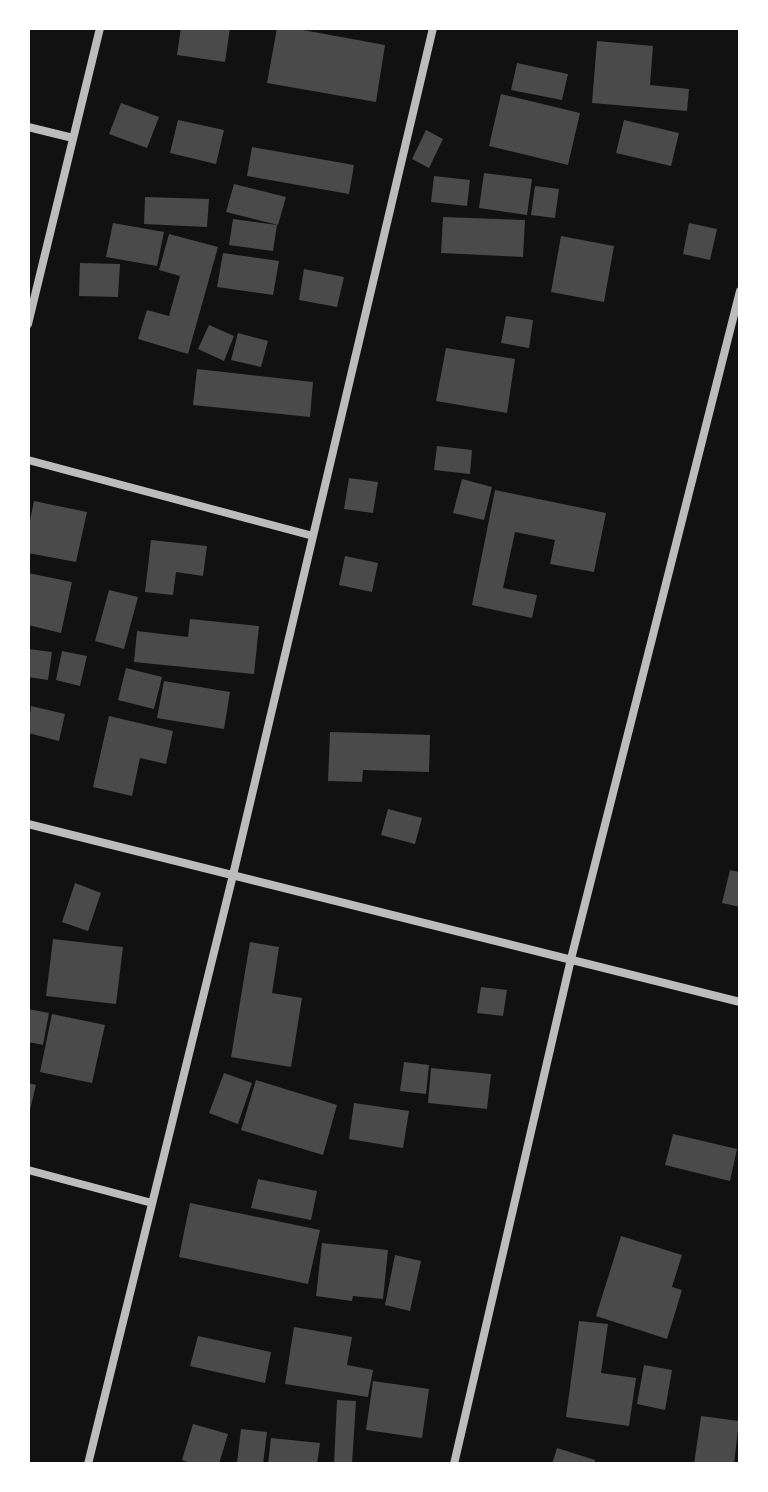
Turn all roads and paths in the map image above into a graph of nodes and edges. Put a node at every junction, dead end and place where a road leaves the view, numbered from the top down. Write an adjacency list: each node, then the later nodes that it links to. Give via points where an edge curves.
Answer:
1 (100, 28): 4 (street)
2 (433, 28): 8 (street)
3 (28, 127): 4 (street)
4 (73, 138): 6 (street)
5 (740, 291): 11 (street)
6 (28, 324)
7 (28, 460): 8 (street)
8 (313, 536): 10 (street)
9 (28, 824): 10 (street)
10 (233, 875): 11 (street); 14 (street)
11 (571, 959): 12 (street); 16 (street)
12 (740, 1002)
13 (28, 1170): 14 (street)
14 (152, 1203): 15 (street)
15 (88, 1464)
16 (454, 1464)

